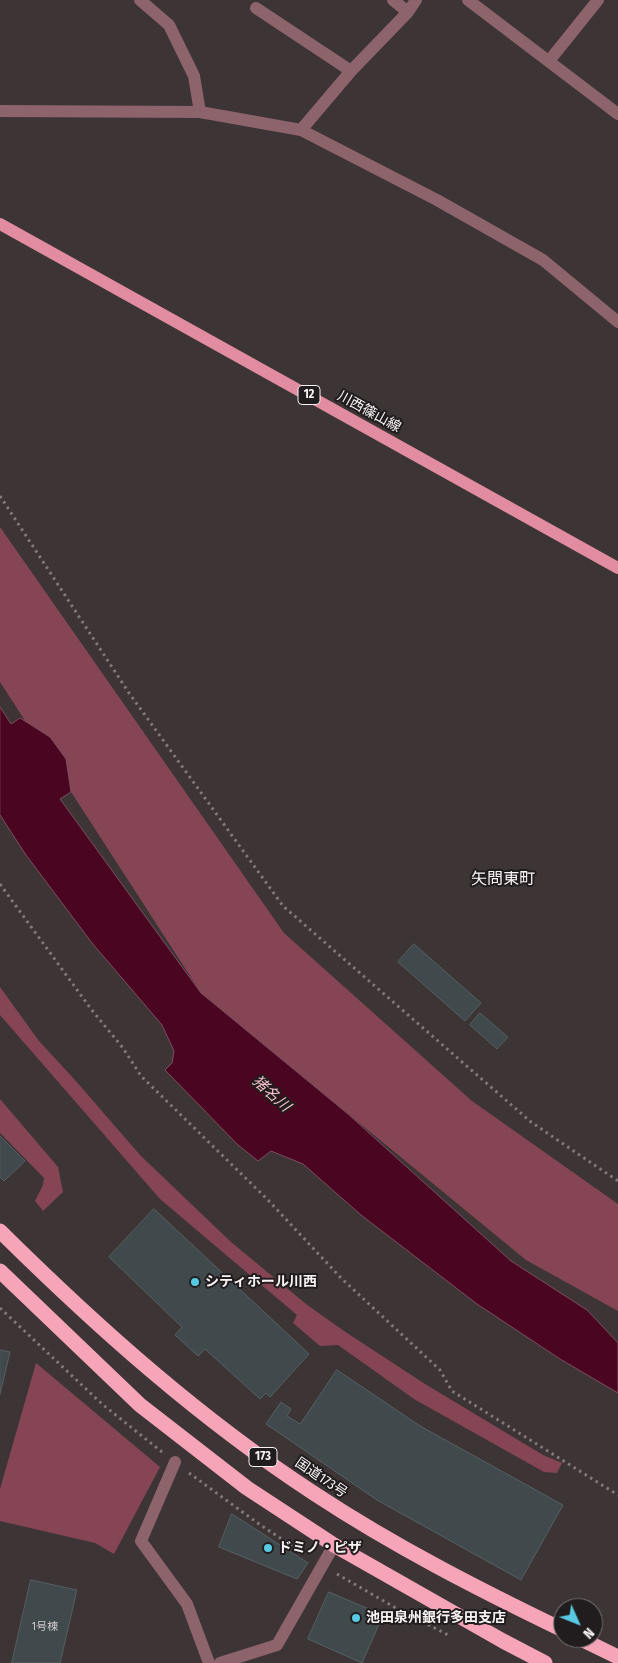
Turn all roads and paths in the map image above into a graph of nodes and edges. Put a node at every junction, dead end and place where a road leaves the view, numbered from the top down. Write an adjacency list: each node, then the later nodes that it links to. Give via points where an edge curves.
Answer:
1 (140, 0): 11 (street, via 169,25 194,76)
2 (393, 0): 7 (street)
3 (416, 0): 7 (street)
4 (468, 0): 8 (street)
5 (598, 0): 8 (street)
6 (256, 8): 9 (street)
7 (408, 12): 9 (street)
8 (549, 61): 12 (street)
9 (352, 72): 13 (street)
10 (0, 111): 11 (street)
11 (200, 112): 13 (street)
12 (618, 114)
13 (301, 130): 15 (street, via 437,200 543,260)
14 (0, 224): 17 (main road, 川西篠山線 / 12)
15 (618, 322)
16 (0, 496): 19 (path, via 130,693 283,906 531,1122)
17 (618, 568)
18 (0, 884): 23 (path, via 141,1076 267,1199 341,1278 440,1370 452,1391)
19 (618, 1181)
20 (0, 1231): 25 (highway, 国道173号 / 173, via 119,1344 260,1456 360,1523)
21 (0, 1271): 24 (highway, 173, via 140,1405 246,1488)
22 (175, 1462): 28 (street, via 141,1541 188,1604)
23 (618, 1495)
24 (334, 1545): 29 (street, via 278,1644); 30 (highway, 173)
25 (553, 1625)
26 (600, 1648): 27 (highway)
27 (618, 1657)
28 (209, 1663)
29 (220, 1663)
30 (545, 1663)

